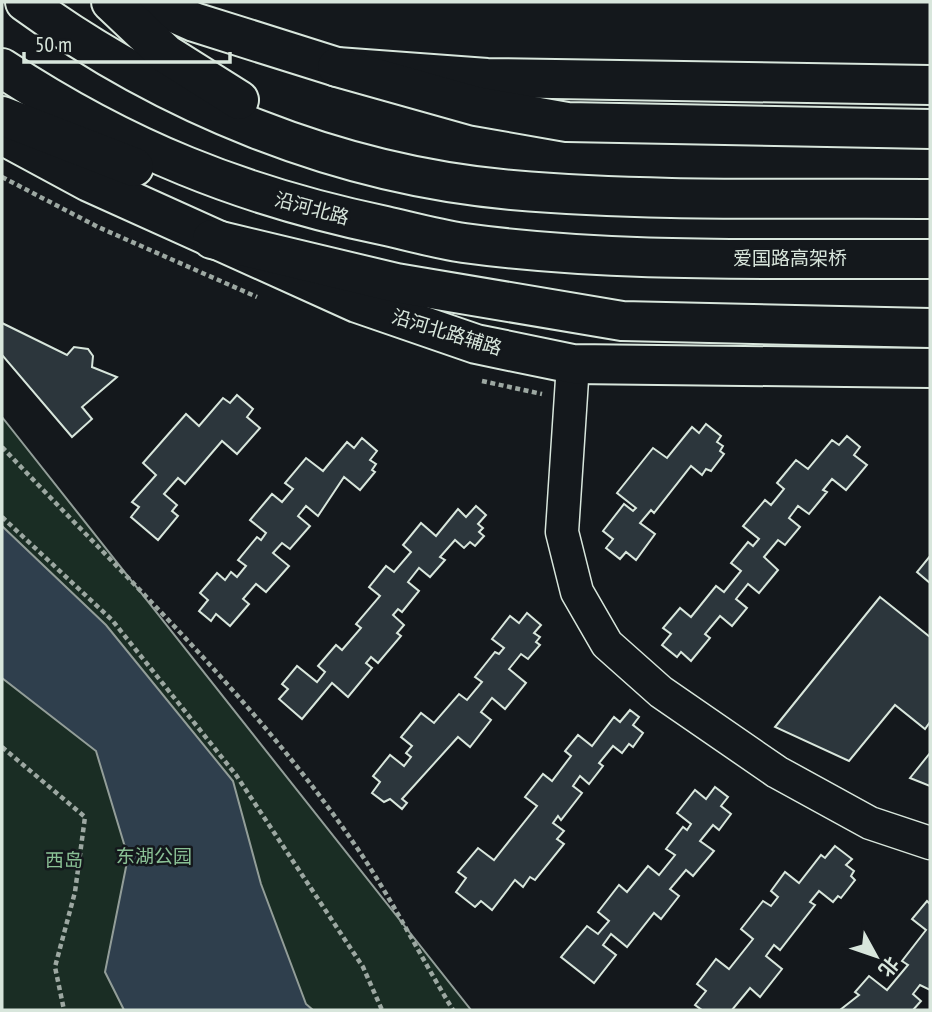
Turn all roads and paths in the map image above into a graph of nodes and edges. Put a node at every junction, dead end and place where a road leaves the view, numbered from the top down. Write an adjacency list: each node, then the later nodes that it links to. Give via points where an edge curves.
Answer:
1 (25, 2): 10 (main road, via 73,37 169,90 244,125)
2 (111, 2): 10 (main road, via 166,54)
3 (149, 2): 4 (main road, via 194,22)
4 (337, 67): 6 (main road, via 487,78); 8 (main road, via 476,106 567,122)
5 (2, 68): 12 (main road, 沿河北路, via 45,96 171,162)
6 (930, 85)
7 (2, 116): 12 (main road, via 135,168 210,191)
8 (930, 129)
9 (2, 135): 13 (main road, 沿河北路辅路, via 89,182)
10 (318, 150): 11 (main road, via 415,174 511,190)
11 (930, 199)
12 (314, 211): 14 (main road, 沿河北路, via 463,243)
13 (212, 239): 16 (main road, via 396,283 622,321); 17 (main road, 沿河北路辅路, via 357,303 476,344)
14 (649, 258): 15 (main road, 爱国路高架桥)
15 (930, 259)
16 (930, 328)
17 (573, 364): 18 (main road, 沿河北路辅路); 22 (street, via 562,532 577,592 607,644 661,692 777,772 870,823)
18 (930, 368)
19 (2, 447): 25 (path, via 217,674 288,759 356,846)
20 (2, 517): 24 (path, via 112,620 236,775 363,967)
21 (2, 747): 23 (path, via 85,817 75,892 55,967)
22 (930, 844)
23 (64, 1010)
24 (382, 1010)
25 (453, 1010)

